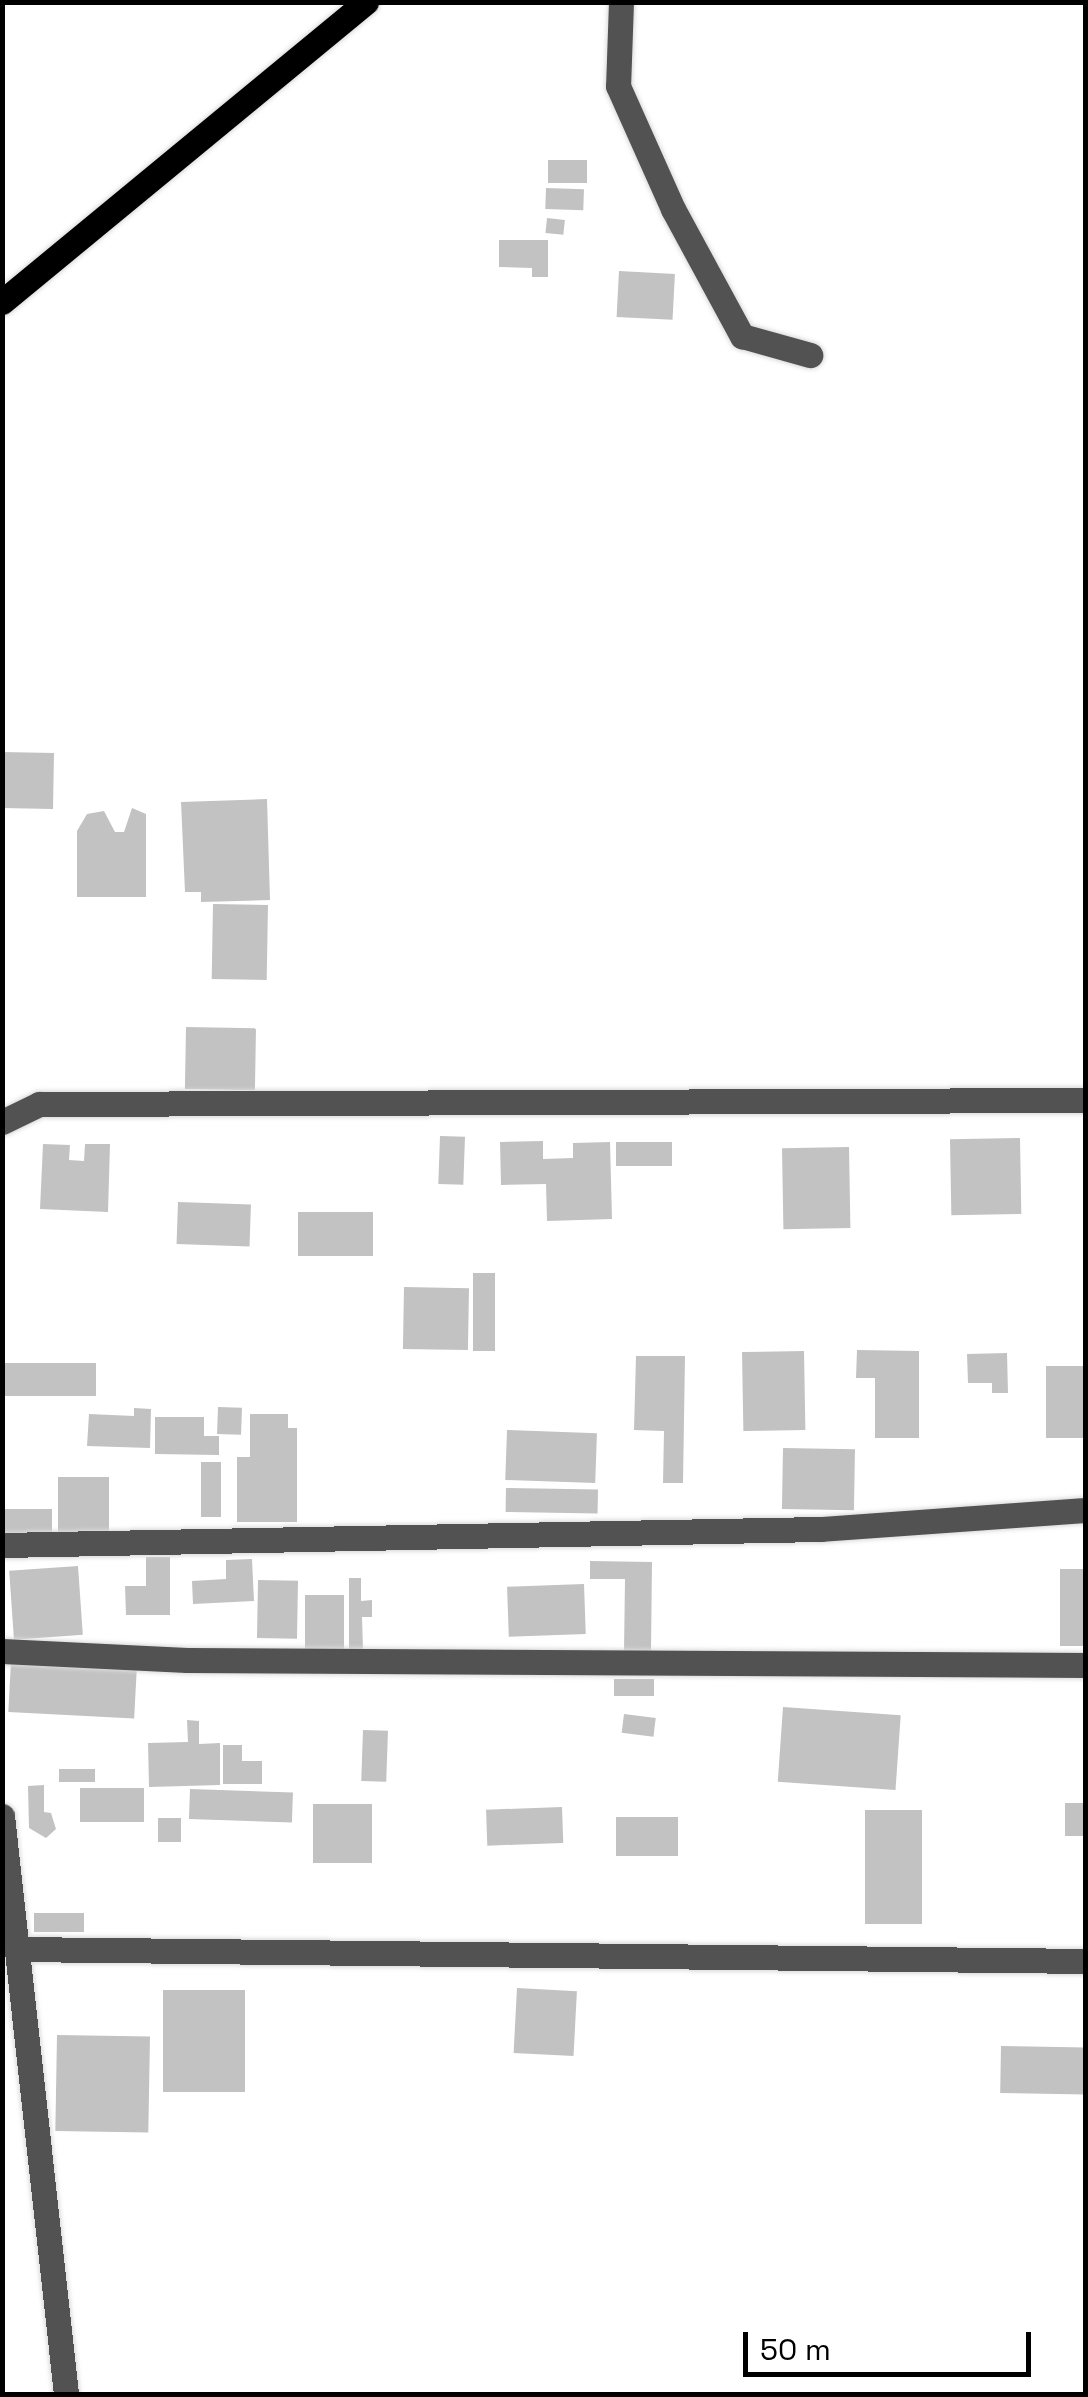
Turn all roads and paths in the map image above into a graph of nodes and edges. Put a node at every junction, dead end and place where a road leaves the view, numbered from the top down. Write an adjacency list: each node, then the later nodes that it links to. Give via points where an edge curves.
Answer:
1 (366, 2): 3 (main road)
2 (620, 2): 4 (street, via 618,86 673,209 742,336)
3 (2, 302)
4 (810, 354)
5 (1086, 1100): 6 (street, via 39,1104)
6 (2, 1122)
7 (1086, 1510): 8 (street, via 822,1529)
8 (2, 1546)
9 (2, 1651): 10 (street, via 187,1660)
10 (1086, 1665)
11 (2, 1816): 12 (street)
12 (16, 1948): 13 (street); 14 (street)
13 (1086, 1961)
14 (66, 2394)

